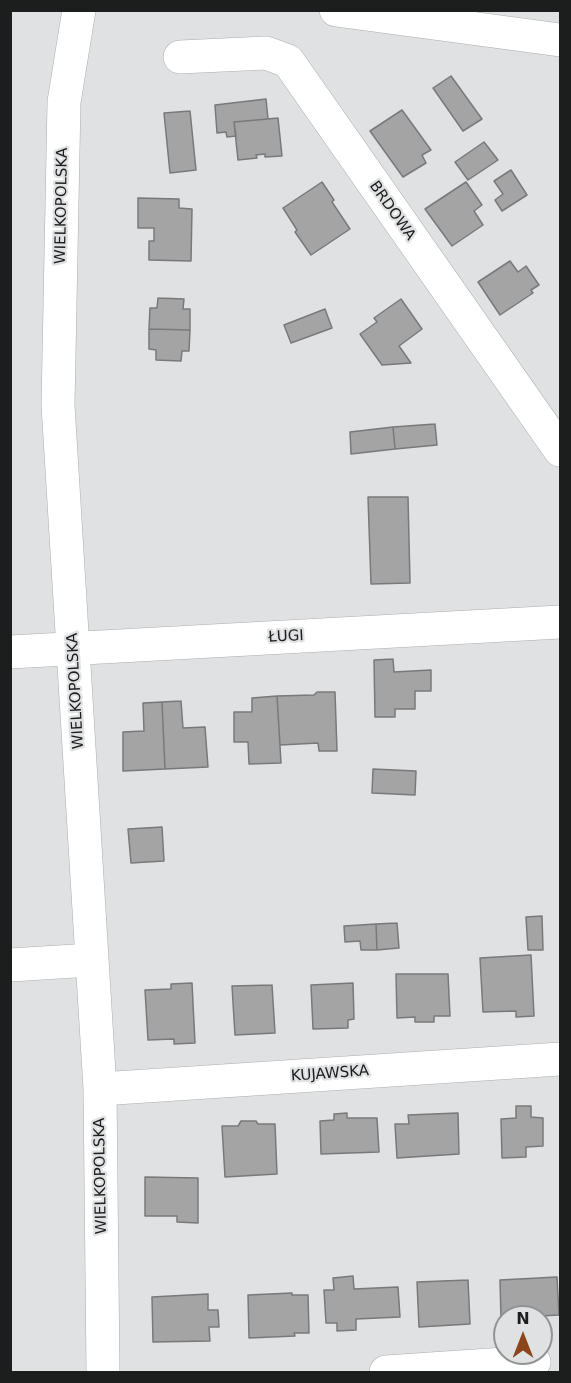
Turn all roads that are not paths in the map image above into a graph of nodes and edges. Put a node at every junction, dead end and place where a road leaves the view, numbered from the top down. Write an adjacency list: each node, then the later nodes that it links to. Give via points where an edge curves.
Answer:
1 (79, 10): 8 (street, WIELKOPOLSKA, via 64,102 58,405)
2 (336, 10): 3 (street)
3 (494, 21): 4 (street)
4 (561, 40)
5 (180, 57): 6 (street, BRDOWA, via 266,53 288,61)
6 (561, 450)
7 (561, 621): 8 (street, ŁUGI)
8 (73, 648): 9 (street, ŁUGI); 10 (street, WIELKOPOLSKA)
9 (10, 652)
10 (91, 960): 11 (street); 13 (street, WIELKOPOLSKA)
11 (10, 965)
12 (561, 1059): 13 (street, KUJAWSKA)
13 (100, 1089): 15 (street, WIELKOPOLSKA)
14 (493, 1365): 16 (street)
15 (103, 1372)
16 (386, 1372)

